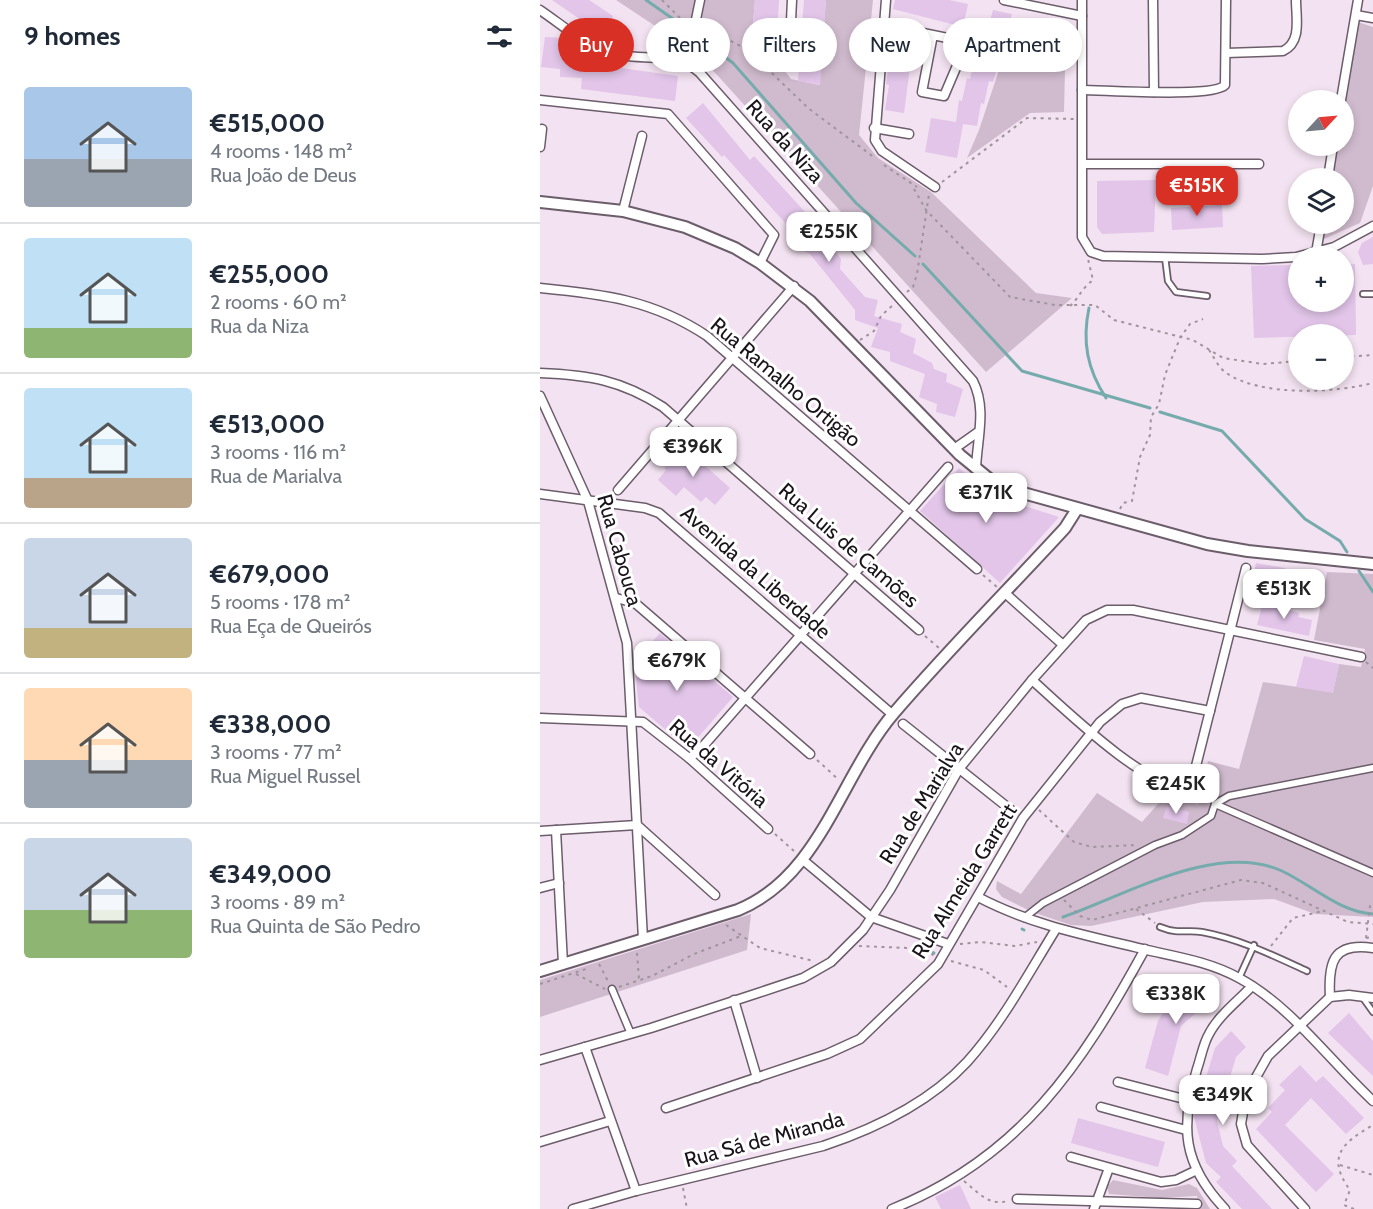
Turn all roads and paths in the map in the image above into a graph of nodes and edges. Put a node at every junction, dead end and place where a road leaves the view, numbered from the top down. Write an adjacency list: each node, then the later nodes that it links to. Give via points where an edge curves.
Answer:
1 (662, 0): 14 (path)
2 (700, 0): 15 (street)
3 (792, 0): 16 (street)
4 (886, 0): 17 (street)
5 (1004, 0): 13 (street)
6 (1082, 0): 13 (street)
7 (1154, 0): 27 (street)
8 (1226, 0): 21 (street)
9 (1296, 0): 21 (street, via 1296,38 1291,47 1283,51)
10 (1358, 0): 12 (street)
11 (540, 10): 22 (street, via 595,47)
12 (1356, 15): 18 (street); 26 (street)
13 (1082, 16): 25 (street)
14 (682, 18)
15 (696, 18)
16 (791, 18)
17 (885, 18)
18 (1373, 18)
19 (933, 35): 19 (street, via 967,42 944,96 922,92)
20 (730, 41): 38 (path, via 748,50 808,108 910,184)
21 (1226, 53): 27 (street, via 1222,88)
22 (646, 58)
23 (699, 72): 53 (street, Rua da Niza)
24 (879, 72): 30 (street)
25 (1082, 90): 27 (street); 29 (street)
26 (1343, 90)
27 (1154, 92)
28 (540, 100): 47 (street, via 668,114 774,235)
29 (1083, 119): 35 (street); 38 (path, via 1027,118)
30 (874, 128): 32 (street); 38 (street, via 882,151)
31 (542, 129): 34 (street)
32 (909, 134)
33 (642, 136): 41 (street)
34 (540, 147)
35 (1083, 164): 36 (street); 45 (street, via 1082,237 1087,249 1102,256)
36 (1259, 164)
37 (914, 189): 40 (path)
38 (933, 189): 40 (path)
39 (540, 202): 41 (street)
40 (926, 210): 53 (path, via 917,274 913,287); 54 (path, via 1010,297)
41 (623, 211): 47 (street, via 708,235)
42 (1373, 226): 43 (street)
43 (1331, 246)
44 (1288, 256): 45 (street)
45 (1166, 257): 52 (lane, via 1168,282 1176,292)
46 (1087, 258): 54 (path, via 1093,280 1079,291)
47 (760, 263): 48 (street)
48 (794, 286): 57 (street); 61 (street)
49 (540, 288): 61 (street, Rua Ramalho Ortigão, via 600,293 657,309 691,324)
50 (1363, 294): 51 (lane)
51 (1373, 294)
52 (1207, 296)
53 (901, 299): 57 (path, via 881,316 874,331); 67 (street, Rua da Niza, via 973,381 981,406)
54 (1070, 306): 56 (path, via 1095,305 1114,320)
55 (1203, 319): 56 (path, via 1190,324)
56 (1180, 338): 58 (path, via 1194,340); 76 (path, via 1165,375 1159,404 1151,417 1132,501 1123,504)
57 (853, 344): 68 (street)
58 (1208, 349): 62 (path, via 1223,358 1263,364); 64 (path, via 1224,371 1261,387 1316,392)
59 (1373, 355): 60 (path)
60 (1354, 356)
61 (732, 357): 66 (street); 75 (street, Rua Ramalho Ortigão)
62 (1288, 362)
63 (540, 373): 66 (street, Rua Luis de Camões, via 577,374 623,385 644,395)
64 (1373, 383)
65 (540, 396): 73 (street, Rua Cabouca)
66 (677, 420): 71 (street); 80 (street, Rua Luis de Camões)
67 (978, 432): 68 (street); 70 (street, Rua da Niza)
68 (954, 449): 70 (street)
69 (948, 467): 75 (street)
70 (976, 469): 74 (street, via 998,486)
71 (618, 490)
72 (540, 494): 73 (street, Avenida da Liberdade)
73 (588, 501): 82 (street, Rua Cabouca); 85 (street, Avenida da Liberdade, via 659,513)
74 (1077, 509): 76 (street); 81 (street, via 1065,528)
75 (909, 511): 79 (street, Rua Ramalho Ortigão); 80 (street)
76 (1112, 518): 77 (street, via 1248,552)
77 (1373, 564)
78 (1246, 568): 84 (street)
79 (976, 569): 81 (path)
80 (854, 573): 83 (street, Rua Luis de Camões); 85 (street)
81 (1005, 594): 86 (street); 87 (street)
82 (616, 598): 90 (street, via 635,603); 94 (street, Rua Cabouca, via 629,662)
83 (919, 630): 87 (path)
84 (1232, 631): 86 (street, Rua de Marialva, via 1115,609 1092,616); 88 (street, Rua de Marialva); 91 (street)
85 (801, 634): 90 (street); 92 (street, Avenida da Liberdade)
86 (1062, 644): 89 (street, Rua de Marialva)
87 (948, 656): 92 (street)
88 (1361, 657)
89 (1032, 680): 96 (street); 100 (street, Rua de Marialva)
90 (745, 698): 97 (street); 98 (street, via 699,752)
91 (1210, 711): 96 (street, Rua Almeida Garrett, via 1141,698 1122,704); 101 (street, via 1193,776)
92 (893, 715): 102 (street)
93 (540, 718): 94 (street, Rua da Vitória)
94 (632, 720): 98 (street, Rua da Vitória, via 643,722); 106 (street, Rua Cabouca)
95 (903, 724): 100 (street)
96 (1091, 732): 101 (street, via 1134,767); 104 (street, Rua Almeida Garrett)
97 (810, 754): 102 (path)
98 (689, 758): 107 (street, Rua da Vitória)
99 (1373, 768): 103 (street, via 1229,796)
100 (959, 769): 105 (street); 121 (street, Rua de Marialva)
101 (1182, 785): 103 (path, via 1195,798)
102 (847, 787): 111 (street)
103 (1215, 804): 110 (street, via 1211,816 1182,835); 112 (street)
104 (1033, 805): 110 (path, via 1074,842 1092,847); 117 (street, Rua Almeida Garrett)
105 (1011, 810)
106 (637, 825): 108 (street); 115 (street); 130 (street, Rua Cabouca)
107 (768, 829): 111 (path)
108 (556, 830): 109 (street); 113 (street)
109 (540, 831)
110 (1155, 845): 116 (street)
111 (803, 860): 121 (street); 130 (street, via 783,882 755,903)
112 (1373, 873)
113 (559, 883): 114 (street); 142 (street)
114 (540, 888)
115 (715, 895)
116 (1059, 895): 119 (path, via 1080,915 1092,920); 122 (street)
117 (978, 897): 122 (street); 132 (street, Rua Almeida Garrett)
118 (1373, 904): 123 (path)
119 (1136, 909): 120 (path, via 1241,880 1263,883); 125 (path)
120 (1323, 911): 123 (path, via 1348,922); 138 (path, via 1293,918)
121 (871, 917): 132 (street); 139 (street, Rua de Marialva)
122 (1024, 918): 126 (street)
123 (1369, 923): 124 (path); 127 (path)
124 (1373, 924)
125 (1160, 927): 133 (lane, via 1176,933 1199,931)
126 (1056, 929): 136 (street); 177 (street, Rua Sá de Miranda, via 1003,1016 945,1083 849,1137)
127 (1368, 930): 128 (path); 129 (path, via 1366,938)
128 (1373, 931)
129 (1373, 937)
130 (643, 939): 142 (street)
131 (1040, 941): 132 (path, via 1015,946)
132 (948, 944): 134 (path); 140 (street, Rua Almeida Garrett)
133 (1254, 945): 138 (lane); 146 (lane)
134 (926, 948): 139 (path, via 862,946); 140 (path)
135 (1373, 948): 153 (street, via 1350,946 1337,954 1332,962)
136 (1145, 949): 146 (street, via 1213,966); 176 (street, via 1061,1084 1010,1139)
137 (637, 952): 147 (path)
138 (1267, 952): 145 (lane)
139 (839, 954): 155 (street, Rua de Marialva, via 802,978)
140 (940, 959): 150 (path, via 984,970); 161 (street, Rua Almeida Garrett, via 914,990 860,1040)
141 (818, 961): 147 (path, via 760,948 741,936)
142 (563, 964): 144 (street)
143 (599, 964): 151 (path)
144 (540, 971)
145 (1307, 971)
146 (1239, 978): 149 (street)
147 (639, 980): 151 (path)
148 (540, 984): 151 (path, via 574,973 604,989)
149 (1252, 986): 157 (street); 163 (street, via 1208,1035)
150 (1007, 987)
151 (612, 989): 158 (street)
152 (1361, 996): 153 (street); 154 (street); 156 (lane)
153 (1330, 998): 157 (street)
154 (1373, 998)
155 (734, 1000): 158 (street, Rua de Marialva); 161 (street)
156 (1373, 1012)
157 (1298, 1026): 164 (street); 186 (street, via 1268,1056 1253,1078 1243,1105 1241,1125 1250,1150)
158 (631, 1034): 159 (street, Rua de Marialva)
159 (585, 1047): 160 (street, Rua de Marialva); 167 (street)
160 (540, 1060)
161 (757, 1078): 166 (street, Rua Almeida Garrett)
162 (1118, 1082): 163 (street)
163 (1188, 1100): 169 (street)
164 (1373, 1101)
165 (1101, 1107): 169 (street)
166 (666, 1108)
167 (610, 1121): 170 (street); 178 (street)
168 (1373, 1125): 172 (path, via 1352,1137 1340,1150)
169 (1186, 1130): 174 (street)
170 (540, 1142)
171 (1071, 1157): 173 (street)
172 (1340, 1166): 175 (path); 187 (path, via 1350,1190 1344,1205)
173 (1109, 1168): 174 (street, via 1166,1182); 181 (street)
174 (1197, 1170): 185 (street)
175 (1373, 1175)
176 (959, 1177): 179 (path, via 987,1201); 184 (street)
177 (682, 1180): 178 (street, Rua Sá de Miranda); 183 (path)
178 (636, 1191): 182 (street, Rua Sá de Miranda)
179 (1017, 1199): 181 (street)
180 (1197, 1204): 181 (street)
181 (1094, 1205)
182 (573, 1209)
183 (687, 1209)
184 (892, 1209)
185 (1225, 1209)
186 (1305, 1209)
187 (1354, 1209)

